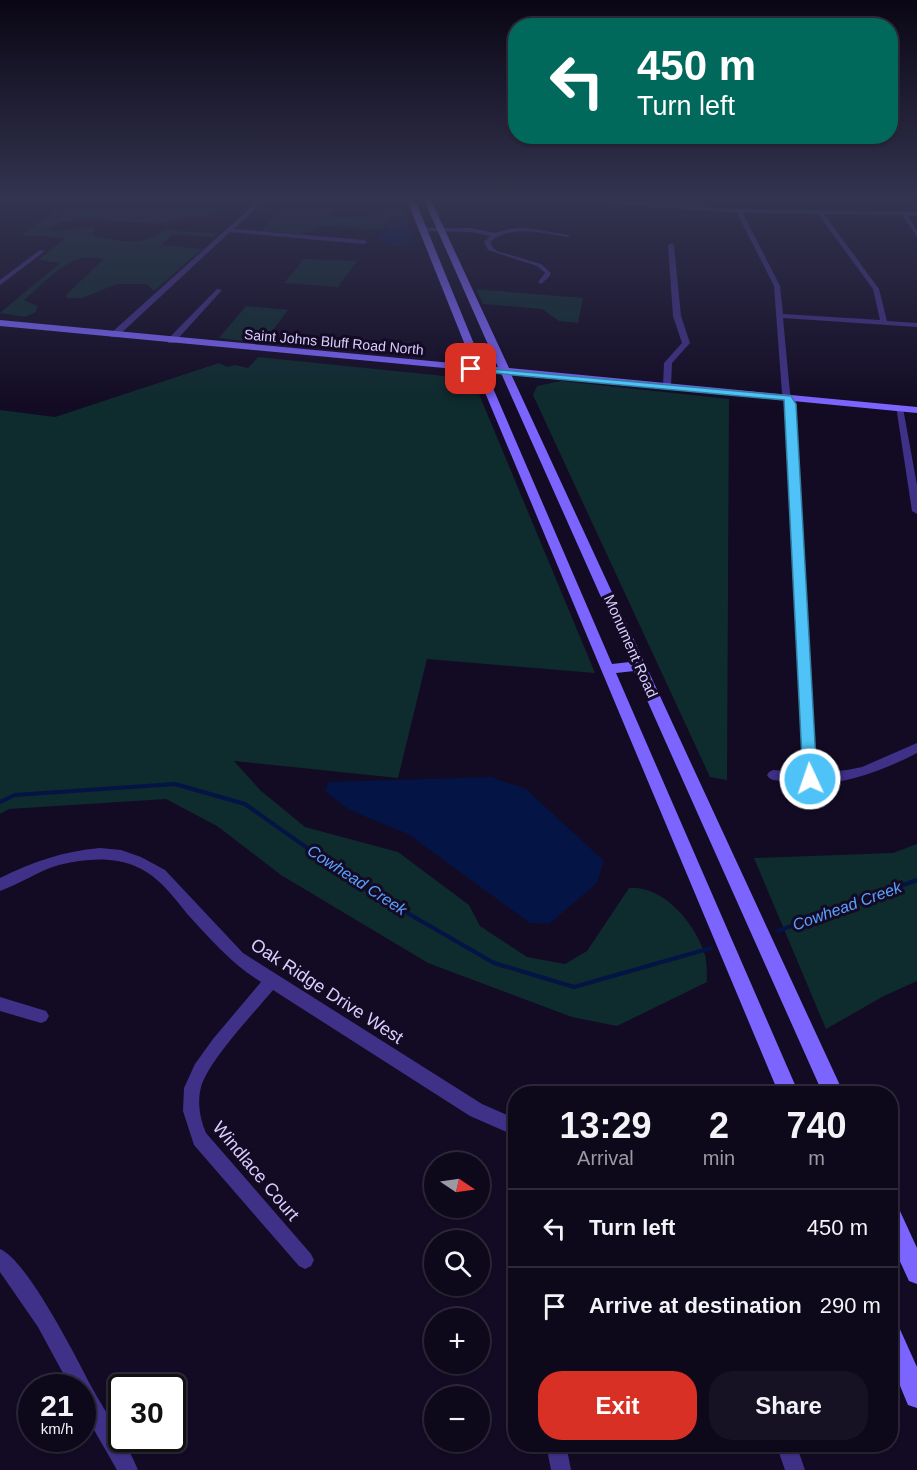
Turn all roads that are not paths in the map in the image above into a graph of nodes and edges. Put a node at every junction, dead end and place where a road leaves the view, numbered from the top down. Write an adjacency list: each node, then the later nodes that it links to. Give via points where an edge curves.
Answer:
1 (19, 269): 11 (street)
2 (186, 269): 18 (street)
3 (444, 269): 9 (main road)
4 (459, 269): 13 (main road, Monument Road)
5 (543, 269): 10 (street, via 548,273)
6 (673, 269): 25 (street, via 677,316 686,344 668,363)
7 (768, 269): 14 (street, via 777,286)
8 (861, 269): 15 (street, via 876,289)
9 (441, 270): 13 (main road, via 450,271 458,287); 19 (main road, Monument Road)
10 (541, 282)
11 (0, 283)
12 (219, 290): 20 (street)
13 (474, 300): 23 (main road, Monument Road)
14 (781, 316): 15 (street); 27 (street)
15 (884, 322): 17 (street)
16 (0, 323): 18 (main road, Saint Johns Bluff Road North)
17 (917, 325)
18 (114, 335): 20 (main road, Saint Johns Bluff Road North)
19 (468, 339): 21 (main road, via 462,355); 22 (main road, Monument Road)
20 (171, 340): 21 (main road, Saint Johns Bluff Road North)
21 (417, 364): 22 (main road, Saint Johns Bluff Road North)
22 (481, 370): 23 (main road, Saint Johns Bluff Road North); 33 (main road, Monument Road)
23 (507, 372): 24 (main road, Saint Johns Bluff Road North); 26 (main road, Monument Road)
24 (556, 376): 25 (main road, Saint Johns Bluff Road North); 26 (main road)
25 (667, 386): 27 (main road, Saint Johns Bluff Road North)
26 (522, 389): 32 (main road, Monument Road)
27 (788, 398): 28 (main road, Saint Johns Bluff Road North); 36 (street)
28 (899, 408): 29 (main road, Saint Johns Bluff Road North); 30 (street)
29 (917, 410)
30 (913, 468): 31 (street)
31 (917, 511)
32 (640, 666): 33 (main road); 42 (main road, Monument Road)
33 (609, 669): 41 (main road, Monument Road)
34 (917, 748): 36 (street, via 859,774)
35 (773, 775): 36 (street)
36 (810, 779)
37 (0, 885): 38 (street, Oak Ridge Drive West, via 40,864 73,856 102,854 141,862 160,873 238,958)
38 (271, 982): 43 (street, Oak Ridge Drive West, via 476,1110); 46 (street, Windlace Court, via 204,1066 195,1082 192,1122 200,1139)
39 (0, 1004): 40 (street)
40 (41, 1016)
41 (786, 1086)
42 (830, 1086)
43 (508, 1124)
44 (898, 1232): 47 (main road)
45 (0, 1258): 49 (street, via 23,1285)
46 (305, 1260)
47 (917, 1273)
48 (898, 1351): 50 (main road)
49 (75, 1374)
50 (917, 1396)
51 (96, 1413): 54 (street)
52 (558, 1452): 55 (street)
53 (789, 1452): 56 (street)
54 (128, 1470)
55 (561, 1470)
56 (795, 1470)

